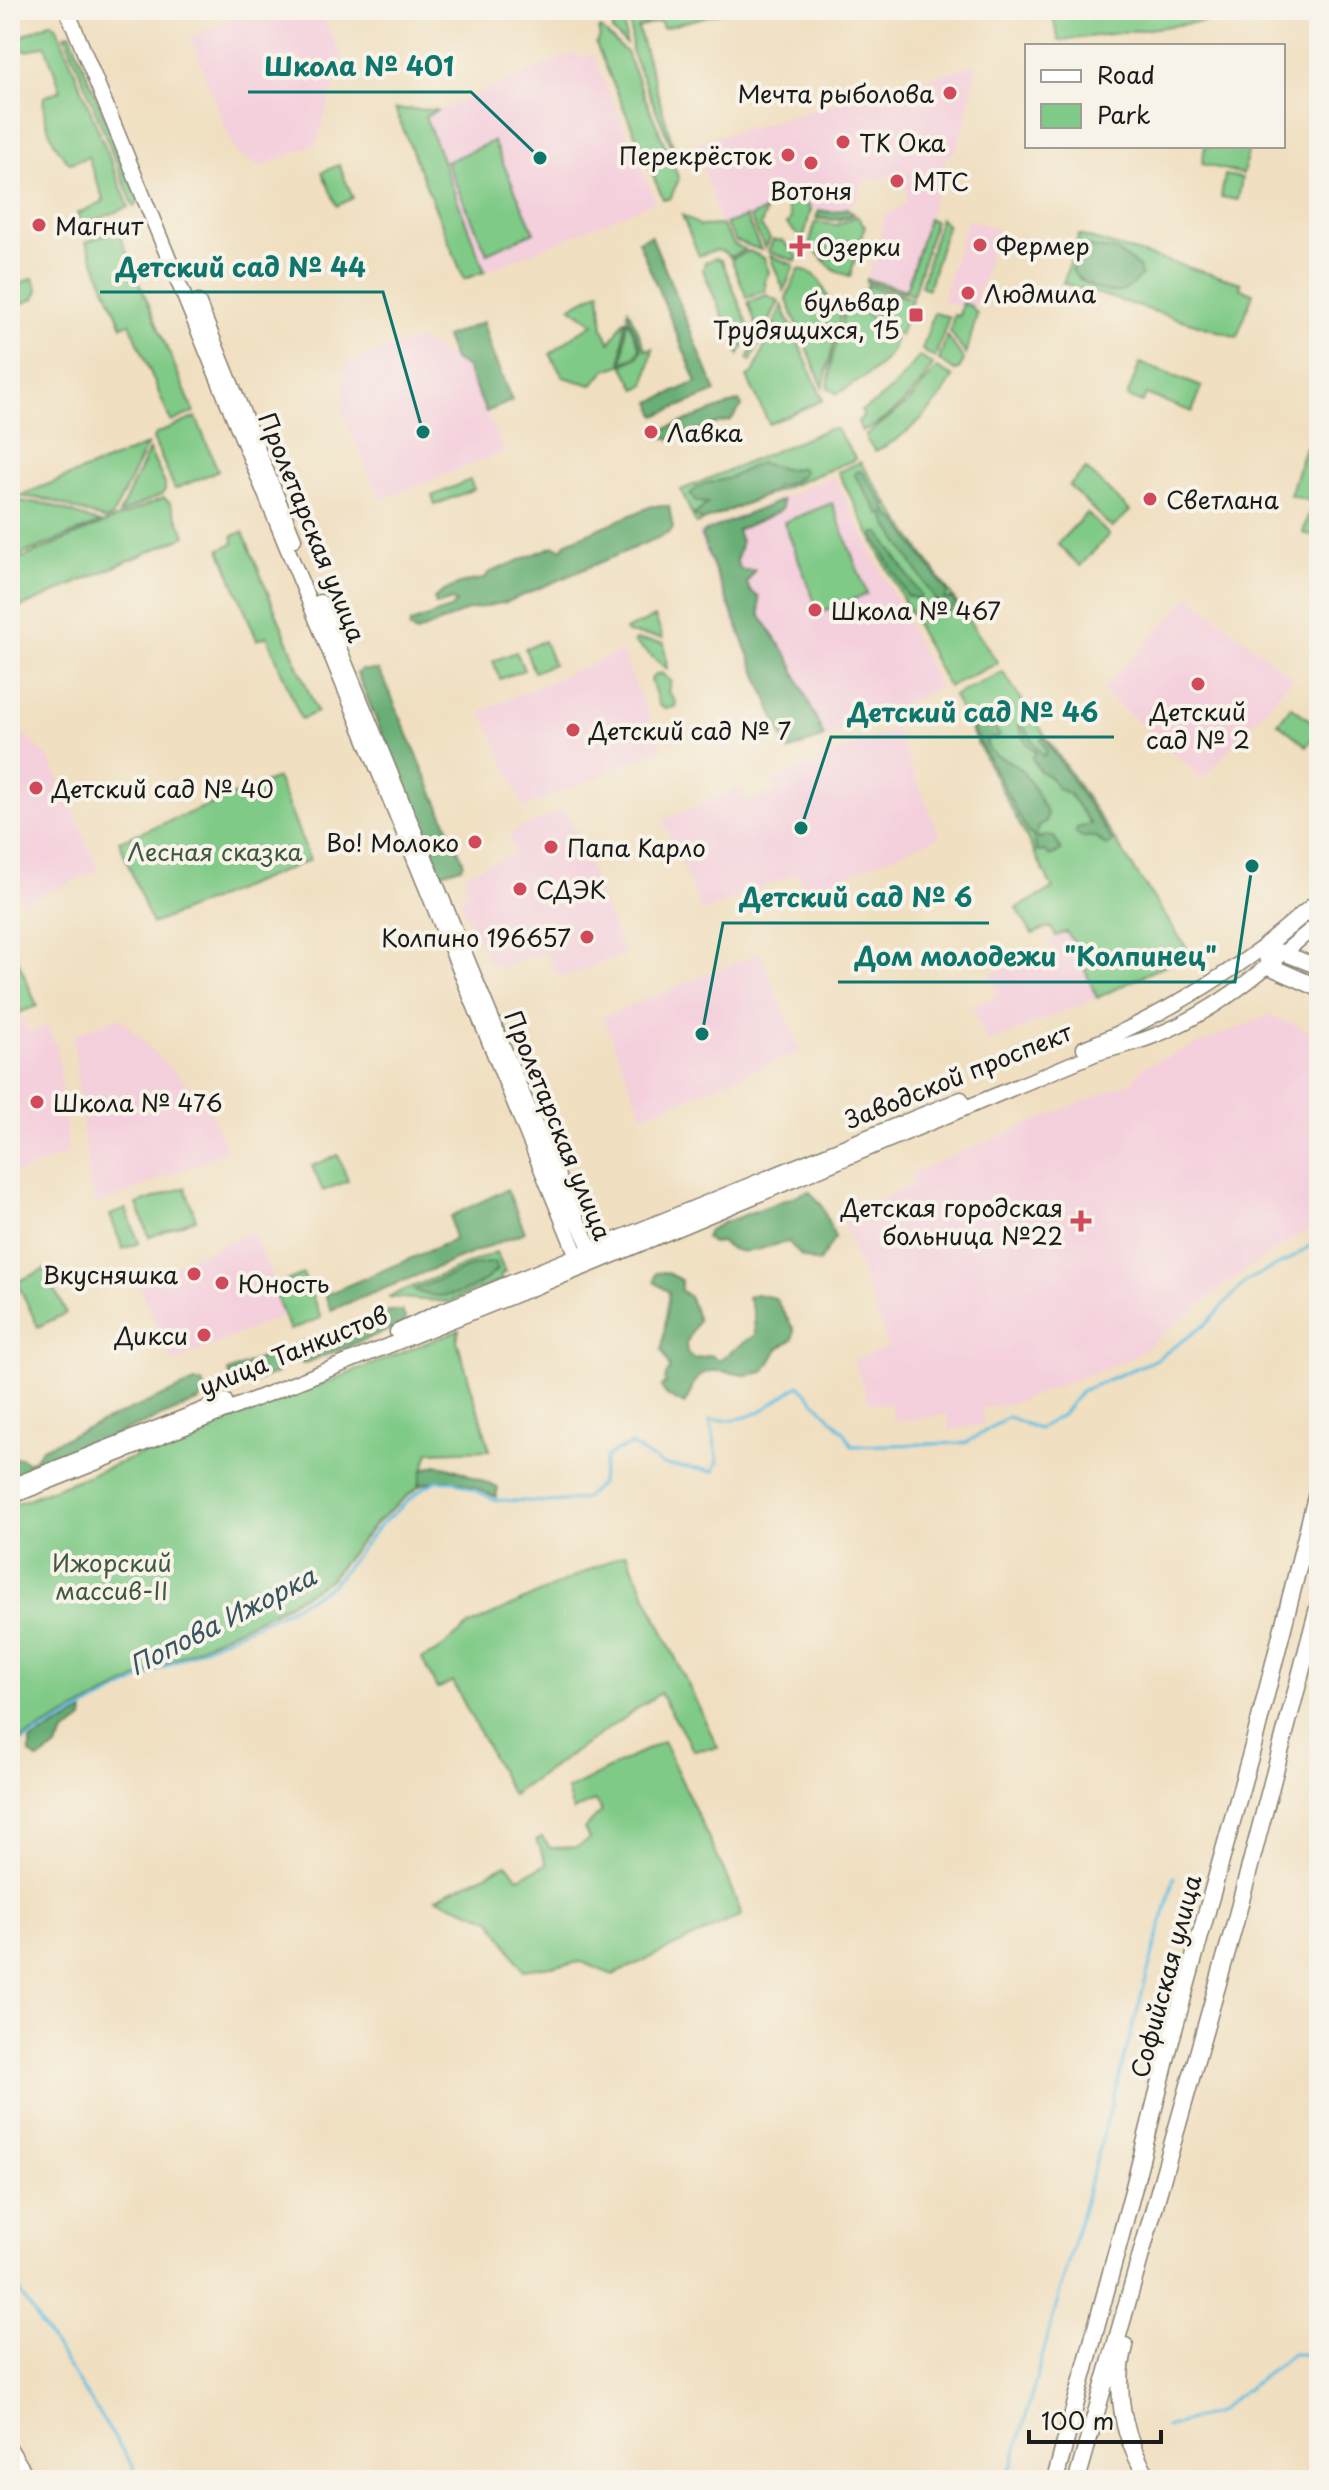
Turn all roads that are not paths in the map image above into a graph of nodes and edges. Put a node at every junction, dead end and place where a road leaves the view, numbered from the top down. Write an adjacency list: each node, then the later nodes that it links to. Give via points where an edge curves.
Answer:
1 (67, 10): 13 (main road, Пролетарская улица)
2 (77, 10): 13 (main road, Пролетарская улица)
3 (1319, 901): 6 (main road, Заводской проспект)
4 (1319, 923): 8 (main road, Заводской проспект)
5 (1319, 938): 7 (main road)
6 (1265, 946): 8 (main road); 9 (main road); 12 (main road, Заводской проспект, via 1141,1024)
7 (1319, 948)
8 (1283, 953): 9 (main road, Заводской проспект); 10 (main road)
9 (1269, 966): 11 (main road); 12 (main road, Заводской проспект, via 1152,1037)
10 (1319, 967)
11 (1319, 988)
12 (916, 1123): 13 (main road, Заводской проспект)
13 (586, 1257): 14 (main road, улица Танкистов)
14 (294, 1378): 16 (main road, улица Танкистов); 17 (main road, улица Танкистов)
15 (1319, 1485): 19 (main road, Софийская улица)
16 (10, 1487)
17 (10, 1497)
18 (1319, 1604): 20 (main road)
19 (1171, 2040): 20 (main road, via 1182,2066); 24 (main road, Софийская улица)
20 (1197, 2060): 21 (main road)
21 (1147, 2227): 25 (main road); 26 (main road, via 1144,2272 1120,2372 1129,2438)
22 (10, 2449): 23 (main road)
23 (29, 2480)
24 (1055, 2480)
25 (1077, 2480)
26 (1150, 2480)

